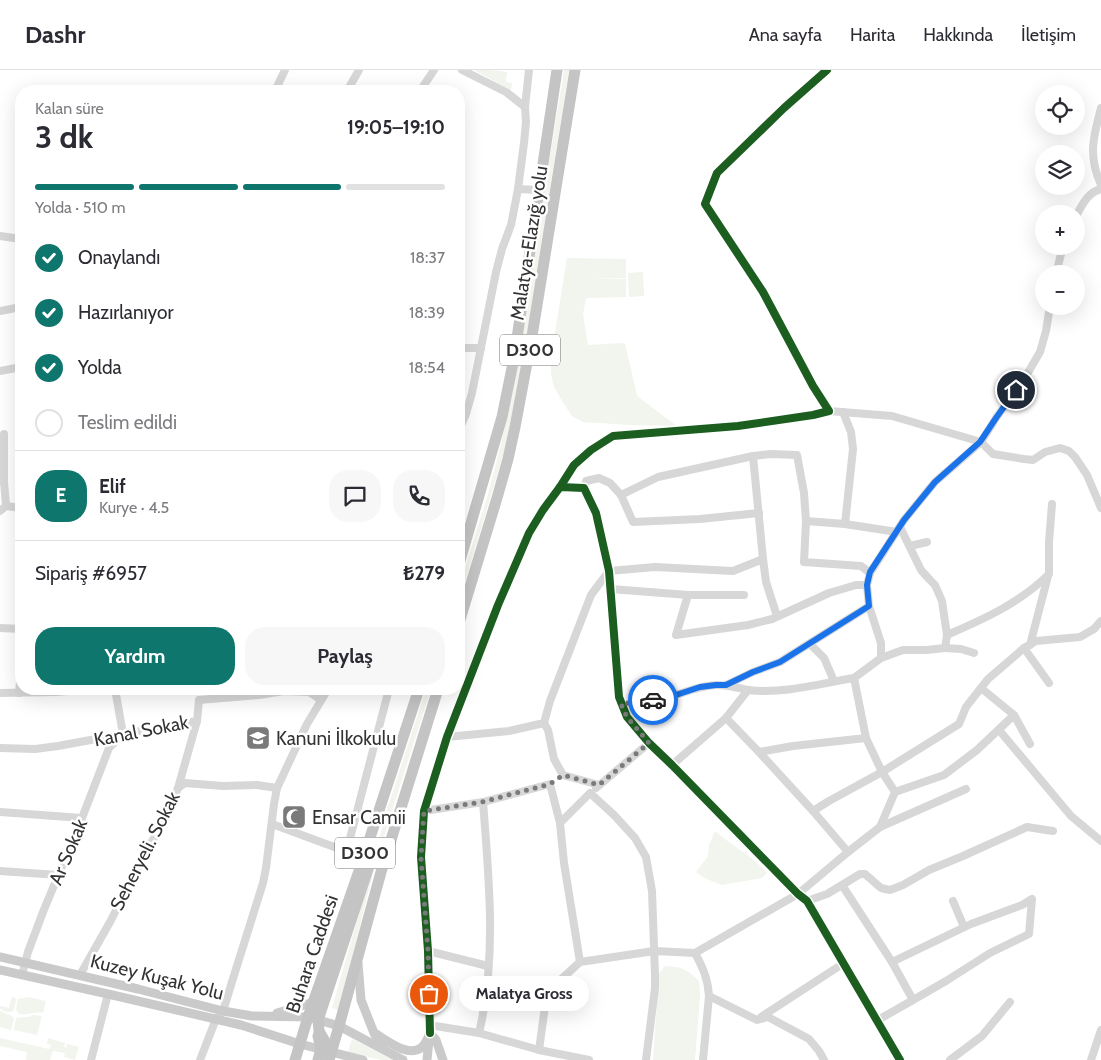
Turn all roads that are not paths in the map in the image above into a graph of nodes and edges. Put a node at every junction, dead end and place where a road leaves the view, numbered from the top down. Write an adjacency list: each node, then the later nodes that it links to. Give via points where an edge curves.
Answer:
1 (285, 70): 9 (street)
2 (359, 70): 10 (street)
3 (434, 70): 11 (street)
4 (462, 70): 12 (street, via 506,92)
5 (529, 70): 12 (street)
6 (557, 70): 17 (highway, D300)
7 (576, 70): 56 (highway, Malatya-Elazığ yolu / D300, via 515,427)
8 (827, 70): 28 (street, via 717,173 705,204 763,292)
9 (278, 85)
10 (350, 85)
11 (424, 85)
12 (525, 107): 15 (street)
13 (1101, 108): 14 (street, via 1092,150)
14 (1101, 185)
15 (518, 189): 17 (street); 25 (street)
16 (1101, 189): 18 (street)
17 (539, 190): 46 (highway, D300, via 502,417)
18 (1081, 205)
19 (0, 236): 20 (street)
20 (15, 238)
21 (15, 308): 22 (street)
22 (0, 311)
23 (1049, 315): 32 (street, via 1040,352)
24 (465, 348): 25 (street)
25 (481, 348): 30 (street)
26 (15, 368): 27 (street)
27 (0, 371)
28 (829, 411): 29 (street); 35 (street, via 738,426 613,436 574,465)
29 (843, 412): 32 (street, via 892,416); 43 (street, via 853,448)
30 (465, 416)
31 (4, 434): 34 (street)
32 (980, 442): 39 (street, via 993,454 1024,460 1033,460 1060,448 1069,451 1087,475); 44 (street, via 935,482)
33 (753, 456): 37 (street, via 658,477); 41 (street); 42 (street, via 797,455)
34 (2, 481): 40 (street)
35 (560, 487): 36 (street); 73 (street, via 529,533)
36 (584, 488): 37 (street, via 586,481 599,478 610,483); 49 (street, via 596,512)
37 (621, 495): 41 (street, via 633,522)
38 (1052, 504): 51 (street)
39 (1101, 508)
40 (3, 509)
41 (759, 513): 48 (street)
42 (806, 521): 43 (street); 50 (street, via 804,562 860,566)
43 (845, 524): 44 (street)
44 (898, 529): 47 (street); 50 (street)
45 (927, 542): 47 (street)
46 (465, 545)
47 (910, 546): 62 (street, via 921,570 935,585 942,601)
48 (763, 559): 49 (street, via 733,571 655,567); 58 (street, via 766,582)
49 (609, 571): 53 (street); 90 (street, via 591,595)
50 (870, 572): 52 (street)
51 (1048, 574): 62 (street, via 1015,602); 64 (street)
52 (867, 585): 57 (street); 58 (street, via 829,593)
53 (611, 589): 54 (street); 86 (street)
54 (688, 595): 55 (street); 58 (street, via 676,635 748,625)
55 (744, 595)
56 (465, 603)
57 (869, 606): 63 (street); 67 (street, via 881,643)
58 (778, 616)
59 (1101, 621): 64 (street, via 1080,637 1036,641)
60 (0, 628): 61 (street)
61 (15, 629)
62 (947, 635): 65 (street)
63 (810, 644): 69 (street, via 824,658); 71 (street, via 780,662)
64 (1027, 646): 70 (street); 72 (street)
65 (945, 648): 66 (street); 67 (street, via 903,650)
66 (974, 653)
67 (881, 658): 68 (street)
68 (854, 678): 69 (street); 94 (street)
69 (834, 681): 74 (street, via 793,690)
70 (1049, 683)
71 (726, 685): 74 (street); 86 (street, via 700,687 661,699)
72 (981, 688): 87 (street); 100 (street, via 958,724)
73 (465, 690)
74 (748, 690): 88 (street)
75 (0, 693): 76 (street)
76 (15, 694)
77 (116, 695): 92 (street)
78 (225, 695): 89 (street, Kanal Sokak, via 199,700)
79 (314, 695): 85 (street, Kanal Sokak)
80 (324, 695): 85 (street)
81 (387, 695): 115 (street, via 346,846 337,848)
82 (416, 695): 118 (highway, Buhara Caddesi / D300)
83 (436, 695): 131 (highway, D300)
84 (463, 695): 93 (street)
85 (321, 700): 105 (street)
86 (621, 704): 95 (street, via 627,717)
87 (1014, 715): 91 (street); 96 (street)
88 (726, 718): 98 (street); 99 (street)
89 (197, 721): 92 (street, Kanal Sokak); 104 (street, Seheryeli. Sokak)
90 (544, 723): 93 (street, via 509,731); 101 (street, via 554,759)
91 (999, 730): 108 (street, via 944,775); 119 (street, via 1070,816)
92 (123, 734): 97 (street, Kanal Sokak, via 35,749); 113 (street, Ar Sokak, via 109,748)
93 (447, 737): 110 (street)
94 (866, 738): 98 (street); 100 (street)
95 (649, 743): 99 (street); 103 (street)
96 (1030, 744)
97 (0, 748)
98 (759, 752): 111 (street)
99 (672, 765): 124 (street)
100 (882, 772): 108 (street); 111 (street)
101 (563, 775): 102 (street); 103 (street)
102 (550, 784): 109 (street); 114 (street)
103 (599, 785): 107 (street)
104 (178, 788): 105 (street, via 185,783); 140 (street, Seheryeli. Sokak, via 168,814)
105 (277, 788): 115 (street)
106 (966, 790): 116 (street)
107 (590, 792): 114 (street); 129 (street, via 635,838 646,857 652,891)
108 (895, 792): 116 (street)
109 (482, 802): 110 (street); 137 (street, via 491,929)
110 (424, 811): 128 (street, via 421,857)
111 (813, 811): 120 (street)
112 (0, 812): 113 (street)
113 (82, 818): 122 (street, Ar Sokak)
114 (560, 822): 134 (street)
115 (272, 824): 146 (street, via 263,884)
116 (880, 827): 120 (street)
117 (1052, 831): 123 (street, via 1027,827 890,890 881,888 865,874)
118 (371, 834): 143 (highway, Buhara Caddesi / D300); 148 (highway, via 370,863)
119 (1101, 841)
120 (848, 852): 124 (street)
121 (0, 871): 122 (street)
122 (58, 875): 133 (street, Ar Sokak)
123 (842, 885): 125 (street); 135 (street)
124 (798, 894): 125 (street); 130 (street)
125 (807, 901): 136 (street)
126 (953, 902): 127 (street)
127 (964, 927): 135 (street); 144 (street, via 1032,899 1030,934 990,953)
128 (428, 951): 137 (street); 153 (street)
129 (654, 951): 130 (street); 134 (street); 168 (street, via 655,988)
130 (695, 953): 142 (street, via 708,983)
131 (358, 956): 152 (highway, D300); 155 (main road, via 361,1000)
132 (0, 957): 133 (main road, Kuzey Kuşak Yolu)
133 (25, 962): 139 (street, Ar Sokak); 140 (main road, Kuzey Kuşak Yolu)
134 (580, 962): 158 (street, via 550,991)
135 (892, 962): 144 (street)
136 (844, 964): 150 (street); 151 (street)
137 (488, 966): 156 (street, via 485,1010)
138 (0, 970): 139 (main road, Kuzey Kuşak Yolu)
139 (22, 975): 141 (main road, Kuzey Kuşak Yolu)
140 (80, 975): 146 (main road, Kuzey Kuşak Yolu)
141 (108, 994): 149 (main road, Kuzey Kuşak Yolu); 161 (street)
142 (709, 996): 150 (street); 169 (street)
143 (314, 1000): 147 (main road); 148 (highway, Buhara Caddesi / D300)
144 (913, 1000): 151 (street)
145 (1010, 1002): 172 (street, via 982,1036)
146 (224, 1011): 147 (main road, Kuzey Kuşak Yolu); 149 (street)
147 (264, 1016): 148 (main road, Kuzey Kuşak Yolu)
148 (316, 1016): 152 (highway); 159 (highway, Buhara Caddesi / D300); 160 (highway)
149 (216, 1019): 159 (main road, Kuzey Kuşak Yolu, via 241,1025); 162 (street)
150 (757, 1020): 170 (street, via 768,1017 809,1039)
151 (878, 1020): 171 (street)
152 (340, 1022): 157 (main road); 160 (highway, D300)
153 (430, 1029): 155 (main road, via 423,1046 415,1050 403,1049); 156 (street); 165 (main road); 166 (main road)
154 (1101, 1030): 173 (street)
155 (374, 1033): 157 (main road)
156 (479, 1033): 158 (street)
157 (384, 1050): 164 (main road)
158 (539, 1050): 167 (street)
159 (297, 1052): 160 (highway)
160 (324, 1056): 163 (main road)
161 (91, 1060)
162 (200, 1060)
163 (363, 1060)
164 (403, 1060)
165 (427, 1060)
166 (443, 1060)
167 (589, 1060)
168 (646, 1060)
169 (703, 1060)
170 (824, 1060)
171 (900, 1060)
172 (950, 1060)
173 (1091, 1060)

